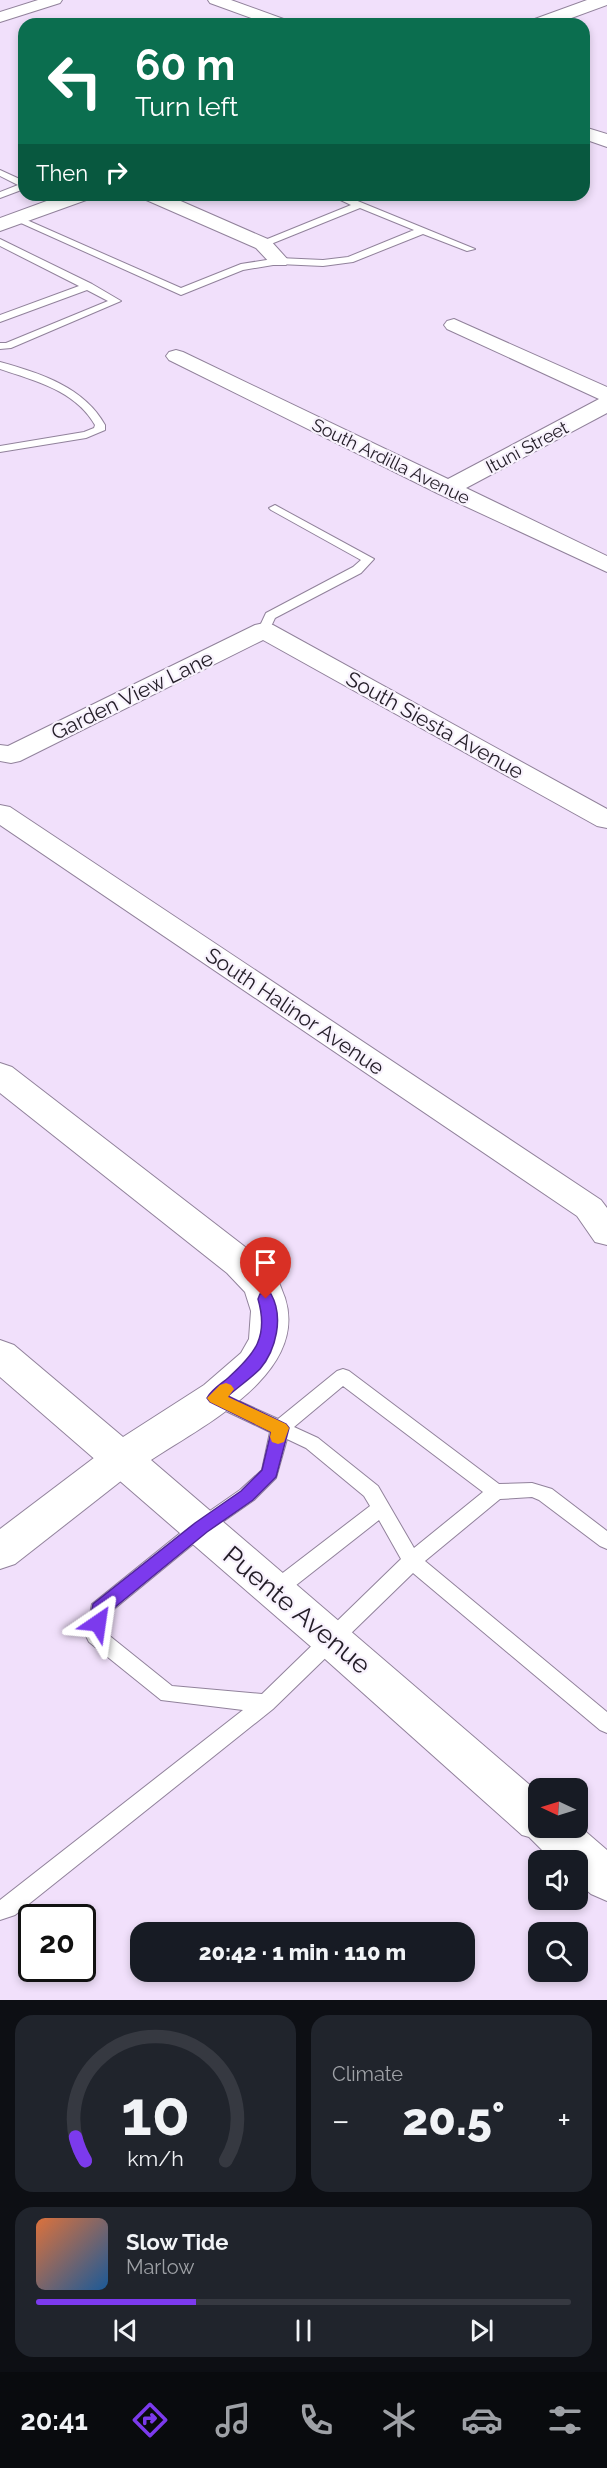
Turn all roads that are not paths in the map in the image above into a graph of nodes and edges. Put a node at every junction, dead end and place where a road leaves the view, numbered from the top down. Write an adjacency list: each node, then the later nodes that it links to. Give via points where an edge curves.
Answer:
1 (54, 0): 4 (street)
2 (603, 0): 6 (main road)
3 (224, 1): 5 (street)
4 (0, 18)
5 (268, 18)
6 (554, 18)
7 (590, 135): 8 (main road)
8 (607, 141)
9 (0, 173): 10 (lane)
10 (18, 182)
11 (18, 188): 12 (lane)
12 (0, 195)
13 (55, 201): 17 (main road)
14 (165, 201): 20 (street)
15 (349, 201): 16 (lane)
16 (359, 205): 18 (lane); 20 (lane)
17 (8, 222): 22 (lane, via 181,292 242,267)
18 (423, 230): 21 (lane); 22 (lane, via 340,262)
19 (0, 242): 23 (lane)
20 (263, 244): 22 (street)
21 (470, 249)
22 (279, 261)
23 (88, 286): 24 (lane); 26 (lane, via 116,301)
24 (0, 319)
25 (453, 325): 29 (street)
26 (0, 346)
27 (176, 356): 32 (street, South Ardilla Avenue)
28 (0, 365): 31 (lane, via 86,402 100,425 99,430 86,435)
29 (607, 395)
30 (607, 404): 32 (street, Ituni Street)
31 (0, 449)
32 (447, 489): 34 (street, South Ardilla Avenue)
33 (275, 508): 35 (lane, via 368,559 357,570 270,616)
34 (607, 565)
35 (264, 630): 36 (street, Garden View Lane); 38 (street, South Siesta Avenue)
36 (4, 761)
37 (0, 813): 40 (street, South Halinor Avenue)
38 (607, 820)
39 (0, 1075): 42 (main road, via 240,1263 262,1286 270,1311 268,1340 255,1363)
40 (598, 1220)
41 (0, 1355): 44 (main road, Puente Avenue)
42 (215, 1398): 43 (lane); 44 (main road)
43 (280, 1428): 45 (lane, via 343,1376); 46 (lane, via 312,1443 371,1491); 47 (lane, via 270,1473 247,1496)
44 (122, 1459): 47 (main road, Puente Avenue); 49 (main road)
45 (496, 1492): 48 (lane, via 532,1490 545,1494); 50 (lane)
46 (381, 1508): 50 (lane); 51 (lane)
47 (201, 1527): 51 (main road, Puente Avenue); 53 (lane, via 99,1610 96,1636 168,1694)
48 (607, 1540)
49 (0, 1552)
50 (412, 1561): 52 (lane); 54 (lane)
51 (274, 1591): 52 (main road, Puente Avenue)
52 (331, 1638): 53 (lane); 55 (main road, Puente Avenue)
53 (266, 1703): 58 (lane)
54 (607, 1724)
55 (528, 1811)
56 (560, 1838): 57 (main road)
57 (607, 1879)
58 (0, 1910)

